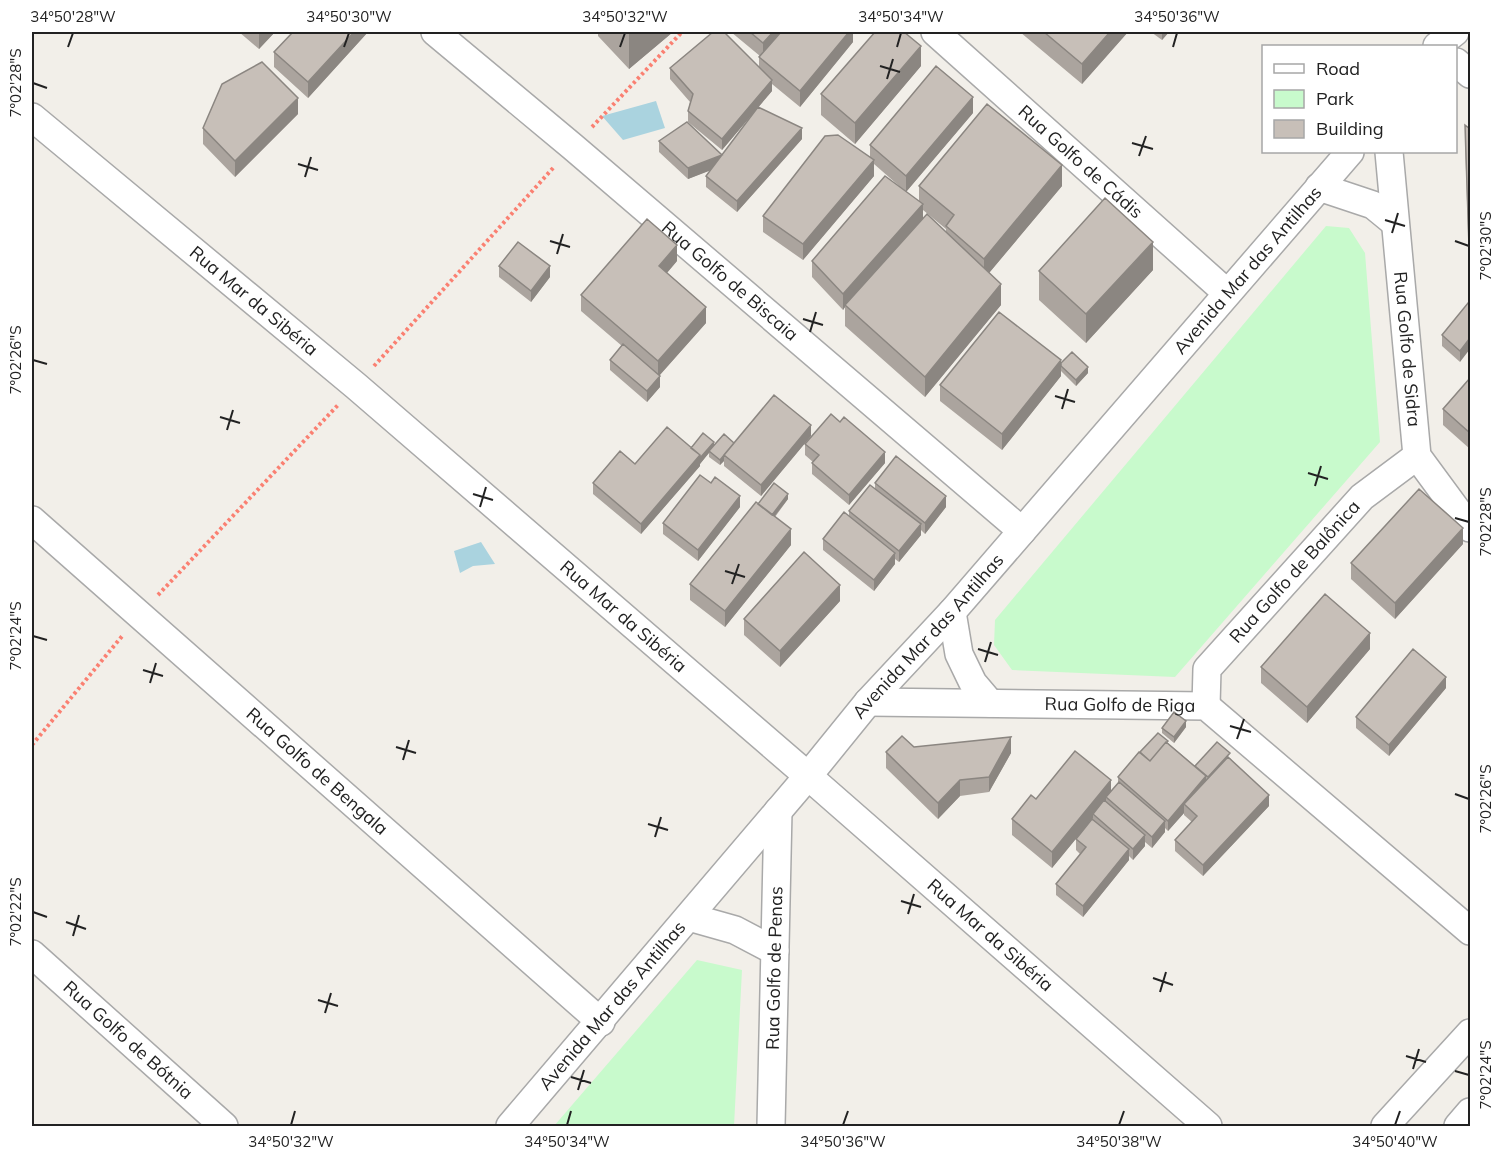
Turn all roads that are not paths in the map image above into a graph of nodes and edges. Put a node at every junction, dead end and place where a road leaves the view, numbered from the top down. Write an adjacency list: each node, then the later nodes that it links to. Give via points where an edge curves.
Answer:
1 (435, 32): 18 (street, Rua Golfo de Biscaia)
2 (934, 32): 14 (street, Rua Golfo de Cádis)
3 (1419, 32): 5 (street)
4 (1455, 32): 6 (street)
5 (1436, 45)
6 (1438, 45)
7 (1457, 64): 8 (street)
8 (1470, 74)
9 (32, 117): 23 (street, Rua Mar da Sibéria, via 356,386)
10 (1349, 153): 12 (street, Avenida Mar das Antilhas)
11 (1389, 153): 13 (street, Rua Golfo de Sidra)
12 (1319, 187): 13 (street, via 1373,205); 14 (street, Avenida Mar das Antilhas)
13 (1395, 223): 15 (street, Rua Golfo de Sidra)
14 (1227, 293): 18 (street, Avenida Mar das Antilhas)
15 (1417, 456): 17 (street); 22 (street, Rua Golfo de Balônica, via 1362,497 1206,669)
16 (32, 520): 29 (street, Rua Golfo de Bengala)
17 (1470, 528)
18 (1022, 531): 19 (street, Avenida Mar das Antilhas)
19 (952, 612): 20 (street, Avenida Mar das Antilhas); 21 (street, via 959,654 973,683)
20 (868, 702): 21 (street, Rua Golfo de Riga); 23 (street, Avenida Mar das Antilhas)
21 (990, 703): 22 (street, Rua Golfo de Riga)
22 (1206, 706): 26 (street, Rua Golfo de Riga)
23 (808, 776): 24 (street, Avenida Mar das Antilhas); 35 (street, Rua Mar da Sibéria)
24 (778, 811): 25 (street, Avenida Mar das Antilhas); 27 (street, Rua Golfo de Penas)
25 (689, 917): 27 (street, via 735,930); 29 (street, Avenida Mar das Antilhas)
26 (1470, 931)
27 (775, 951): 34 (street, Rua Golfo de Penas)
28 (32, 954): 32 (street, Rua Golfo de Bótnia)
29 (601, 1022): 33 (street, Avenida Mar das Antilhas)
30 (1470, 1033): 36 (street)
31 (1470, 1112): 37 (street)
32 (224, 1126)
33 (510, 1126)
34 (771, 1126)
35 (1208, 1126)
36 (1385, 1126)
37 (1458, 1126)

